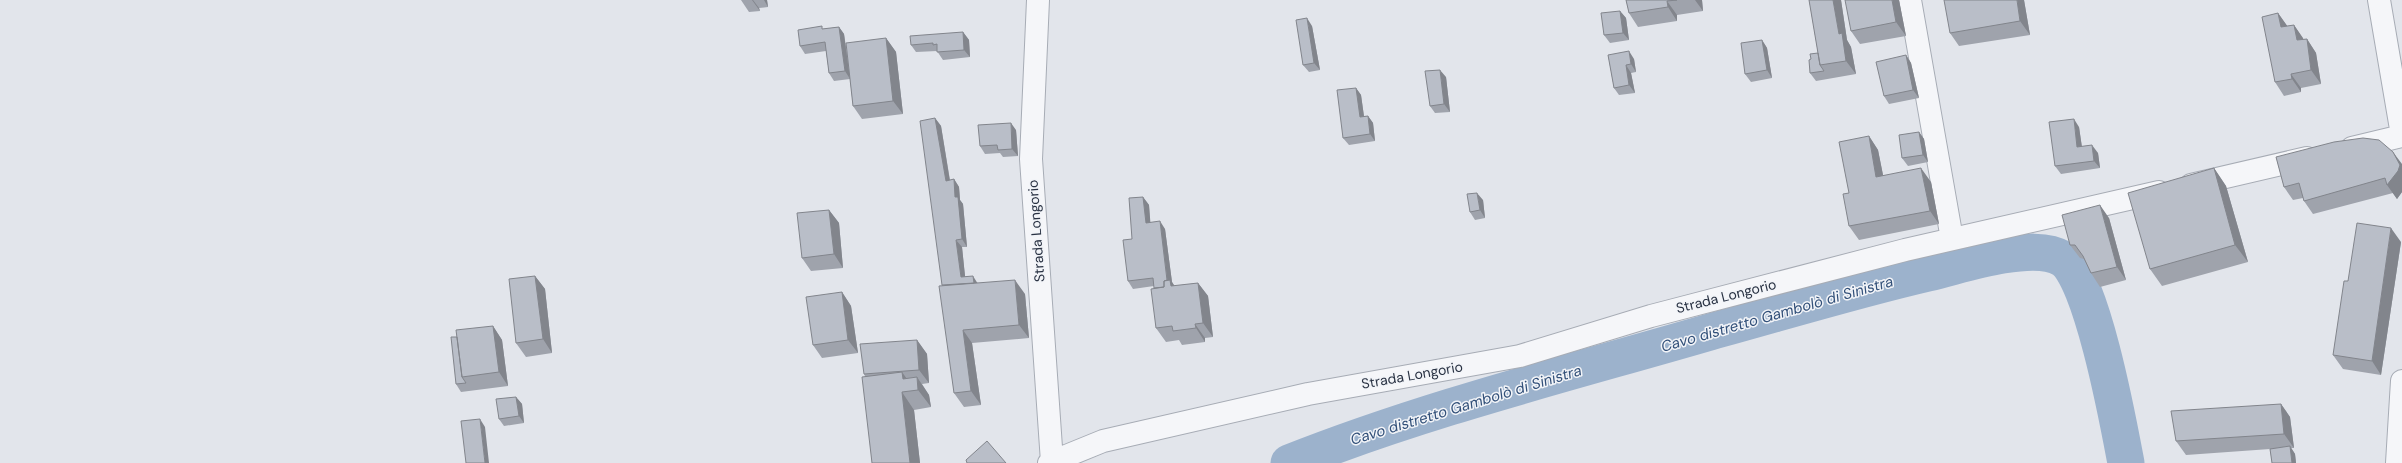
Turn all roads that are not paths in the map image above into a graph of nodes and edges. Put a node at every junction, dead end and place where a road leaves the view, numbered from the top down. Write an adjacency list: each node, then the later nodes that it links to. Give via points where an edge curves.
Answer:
1 (1038, 0): 7 (street, Strada Longorio, via 1031,159)
2 (1910, 0): 5 (street)
3 (2379, 0): 4 (street)
4 (2402, 136): 5 (street, Strada Longorio)
5 (1952, 239): 7 (street, Strada Longorio, via 1652,316 1520,356 1301,396 1103,440)
6 (2402, 380): 8 (street)
7 (1050, 462)
8 (2396, 463)

